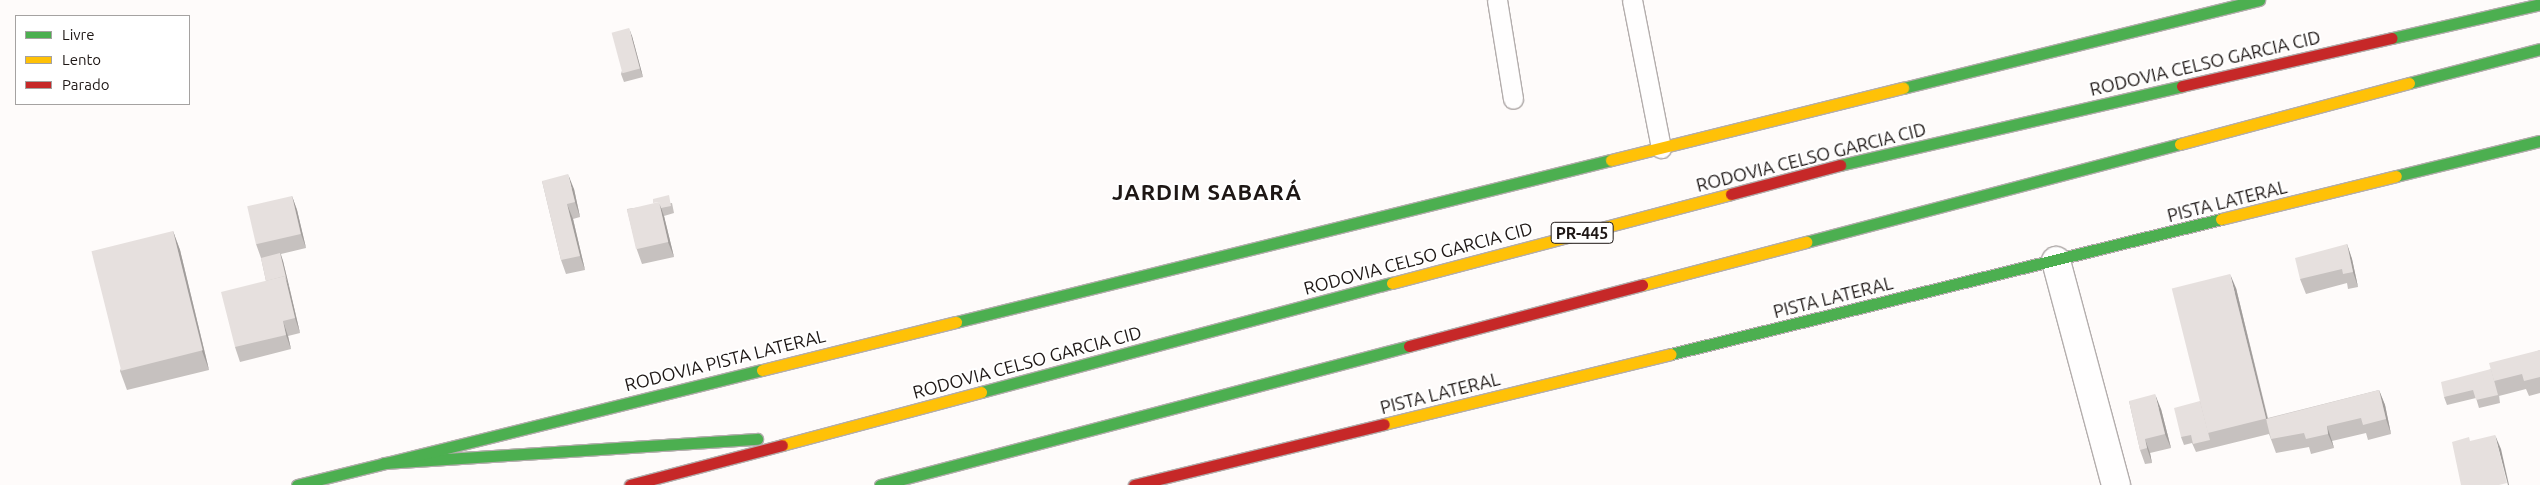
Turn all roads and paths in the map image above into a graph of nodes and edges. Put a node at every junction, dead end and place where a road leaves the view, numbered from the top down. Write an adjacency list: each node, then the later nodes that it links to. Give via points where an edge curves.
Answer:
1 (1497, 0): 6 (lane)
2 (1632, 0): 8 (lane)
3 (2259, 0): 8 (main road)
4 (2540, 4): 10 (main road, RODOVIA CELSO GARCIA CID / PR-445, via 1840,166)
5 (2540, 49): 14 (main road)
6 (1513, 99)
7 (2540, 141): 9 (main road, PISTA LATERAL)
8 (1661, 148): 11 (main road, RODOVIA PISTA LATERAL)
9 (2056, 261): 15 (main road, PISTA LATERAL); 16 (street)
10 (818, 435): 11 (main road); 13 (main road, RODOVIA CELSO GARCIA CID / PR-445)
11 (384, 463): 12 (main road, RODOVIA PISTA LATERAL)
12 (297, 485)
13 (630, 485)
14 (880, 485)
15 (1134, 485)
16 (2116, 485)

